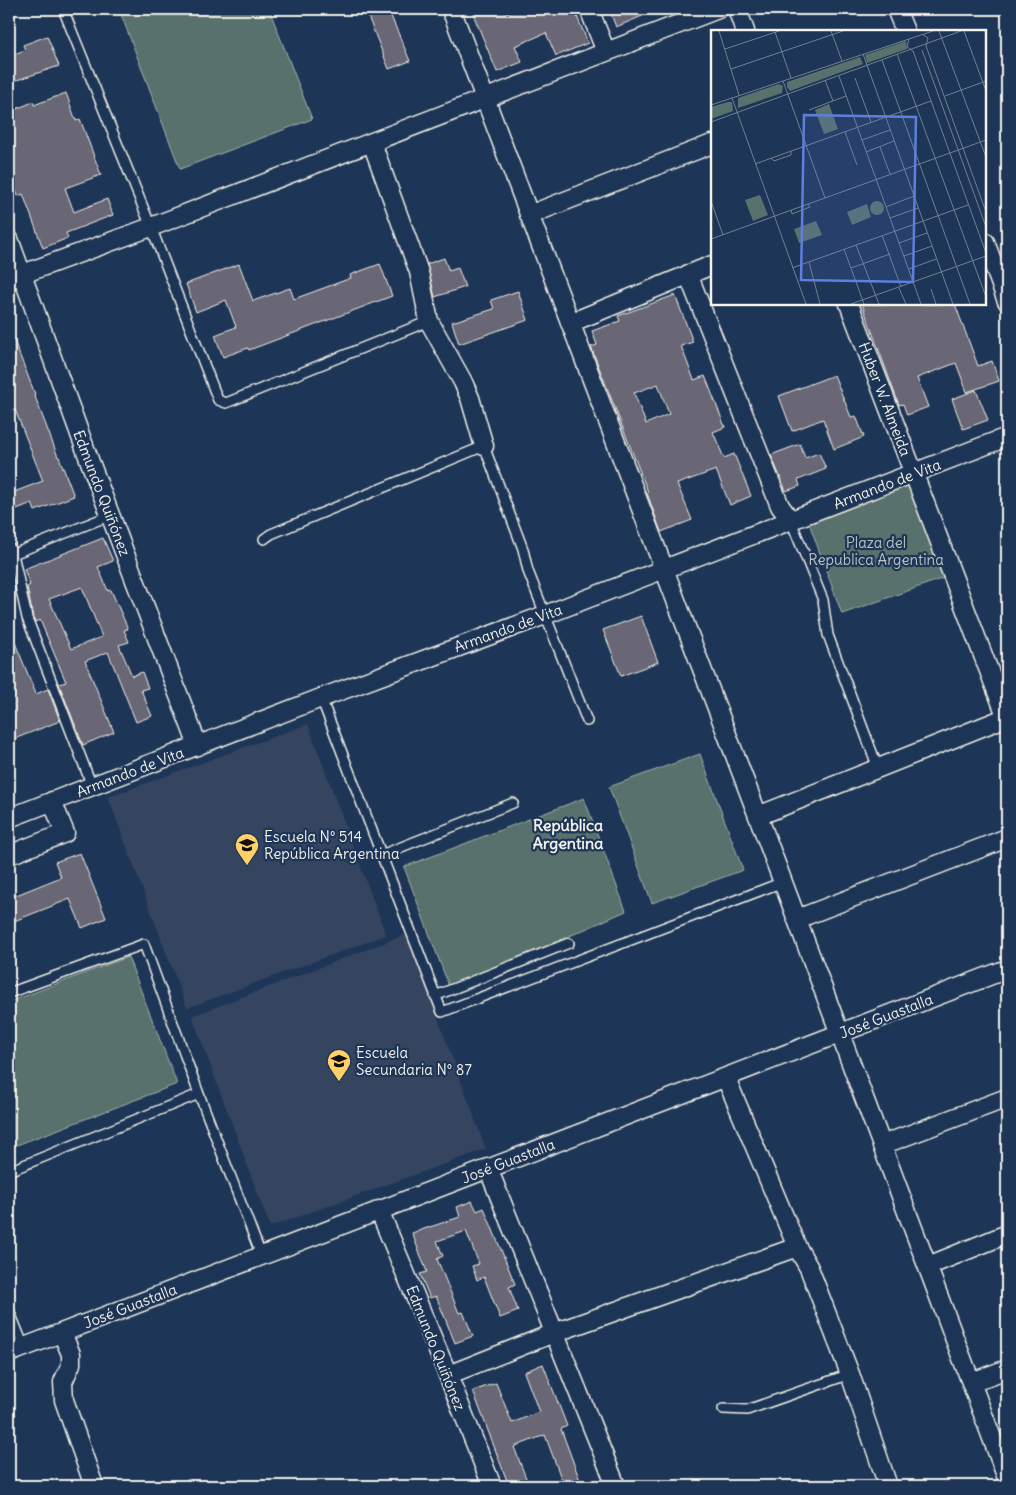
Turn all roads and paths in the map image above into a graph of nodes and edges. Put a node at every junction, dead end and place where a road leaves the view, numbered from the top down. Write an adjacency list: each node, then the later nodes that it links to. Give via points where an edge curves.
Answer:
1 (64, 9): 14 (lane)
2 (451, 9): 10 (street)
3 (589, 9): 9 (street)
4 (718, 9): 9 (street)
5 (737, 9): 7 (street)
6 (896, 9): 8 (street)
7 (745, 30)
8 (905, 30)
9 (606, 52): 10 (street)
10 (485, 98): 11 (street); 13 (street)
11 (372, 143): 14 (street); 22 (street, via 419,272)
12 (711, 144): 13 (street)
13 (529, 215): 23 (street)
14 (151, 227): 19 (street); 22 (lane, via 218,400 226,403)
15 (9, 239): 19 (street, Edmundo Quiñónez)
16 (986, 245): 20 (street)
17 (711, 264): 18 (street)
18 (688, 274): 23 (street); 28 (street, via 780,506)
19 (15, 277): 27 (street, Edmundo Quiñónez)
20 (1007, 301)
21 (849, 305): 26 (street, Huber W. Almeida)
22 (429, 321): 25 (street, via 463,382)
23 (570, 323): 31 (street)
24 (1007, 436): 26 (street, Armando de Vita)
25 (484, 446): 29 (lane, via 271,534); 32 (lane)
26 (913, 473): 28 (street, Armando de Vita); 34 (street, Huber W. Almeida)
27 (110, 515): 30 (lane); 36 (street, Edmundo Quiñónez)
28 (792, 521): 31 (street, Armando de Vita); 37 (lane, via 823,600 828,635)
29 (264, 540)
30 (11, 551): 38 (lane, via 27,618)
31 (664, 568): 32 (street, Armando de Vita); 41 (street)
32 (544, 615): 33 (street, Armando de Vita); 35 (lane)
33 (321, 698): 36 (street, Armando de Vita); 45 (lane)
34 (1007, 718): 37 (street)
35 (587, 721)
36 (198, 746): 38 (street, Armando de Vita)
37 (878, 768): 41 (street)
38 (92, 786): 39 (street, Armando de Vita)
39 (52, 801): 42 (street, Armando de Vita); 44 (street, via 65,833)
40 (513, 803): 45 (lane)
41 (758, 816): 46 (street)
42 (9, 818)
43 (1007, 838): 47 (street)
44 (9, 855)
45 (381, 855): 51 (lane)
46 (782, 882): 47 (street); 51 (lane, via 442,1012)
47 (797, 920): 52 (street)
48 (569, 942): 51 (lane)
49 (1007, 969): 52 (street, José Guastalla)
50 (9, 993): 54 (lane, via 144,944)
51 (435, 996)
52 (840, 1033): 53 (street, José Guastalla); 56 (street)
53 (726, 1078): 57 (street, José Guastalla); 61 (street)
54 (199, 1094): 58 (lane); 62 (lane)
55 (1007, 1098): 56 (street)
56 (882, 1145): 63 (street)
57 (488, 1168): 59 (street, José Guastalla); 66 (street)
58 (9, 1171)
59 (379, 1210): 62 (street, José Guastalla); 70 (street, Edmundo Quiñónez)
60 (1007, 1234): 63 (street)
61 (797, 1247): 66 (street); 69 (street)
62 (261, 1255): 65 (street, José Guastalla)
63 (928, 1266): 71 (street)
64 (9, 1310): 67 (lane)
65 (62, 1333): 67 (street, José Guastalla); 74 (street, via 71,1354 71,1364 63,1382 64,1400)
66 (554, 1333): 70 (street); 76 (street)
67 (16, 1350)
68 (1007, 1369): 71 (street)
69 (850, 1374): 72 (lane, via 747,1410); 77 (street)
70 (448, 1375): 75 (street, Edmundo Quiñónez)
71 (972, 1382): 73 (street)
72 (723, 1409)
73 (1007, 1478)
74 (94, 1486)
75 (492, 1486)
76 (616, 1486)
77 (888, 1486)

